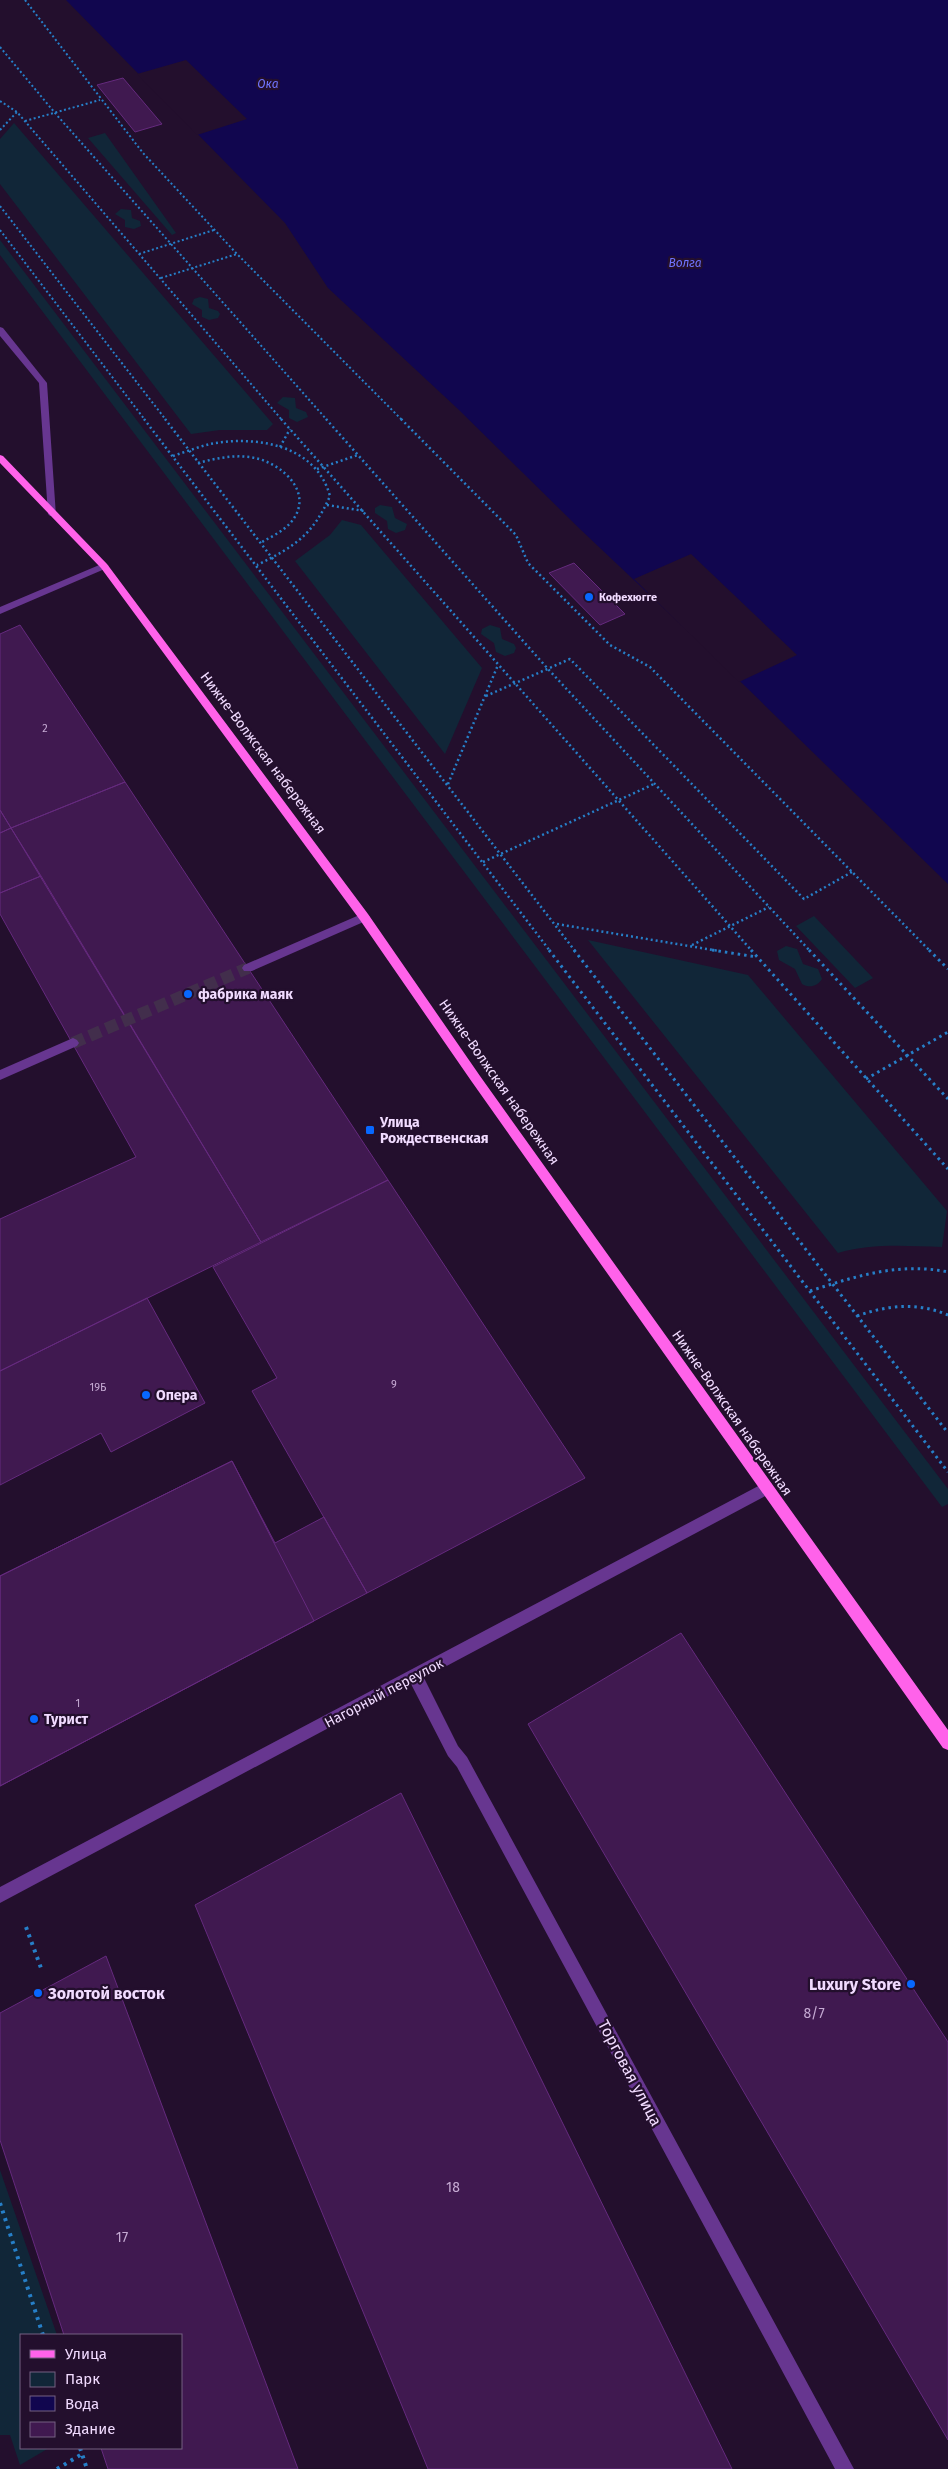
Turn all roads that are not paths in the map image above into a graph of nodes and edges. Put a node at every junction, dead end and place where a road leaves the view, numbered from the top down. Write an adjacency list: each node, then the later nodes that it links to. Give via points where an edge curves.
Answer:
1 (0, 330): 3 (street, via 44,383)
2 (0, 458): 3 (main road, Нижне-Волжская набережная)
3 (54, 514): 4 (main road, Нижне-Волжская набережная)
4 (104, 566): 5 (street); 6 (main road, Нижне-Волжская набережная)
5 (0, 611)
6 (364, 917): 7 (street); 10 (main road, Нижне-Волжская набережная)
7 (248, 968)
8 (73, 1043): 9 (street)
9 (0, 1075)
10 (766, 1488): 11 (street, Нагорный переулок); 12 (main road, Нижне-Волжская набережная)
11 (415, 1676): 13 (street, Нагорный переулок); 14 (street, Торговая улица)
12 (948, 1743)
13 (0, 1895)
14 (845, 2469)

